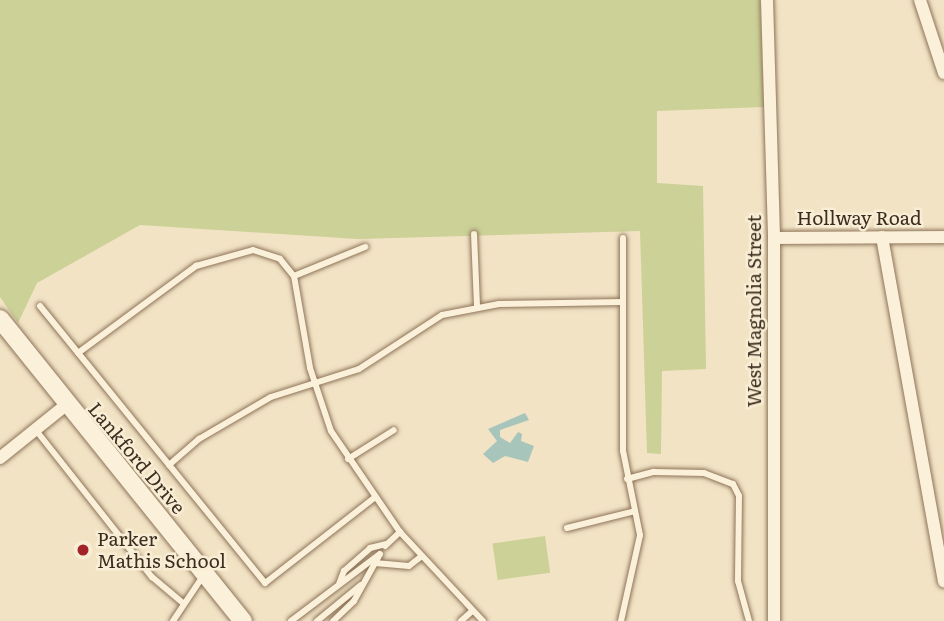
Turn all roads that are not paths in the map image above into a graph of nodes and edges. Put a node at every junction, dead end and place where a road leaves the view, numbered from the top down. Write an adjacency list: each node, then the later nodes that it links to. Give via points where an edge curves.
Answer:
1 (767, 0): 8 (street, West Magnolia Street)
2 (920, 0): 3 (street)
3 (944, 73)
4 (474, 234): 13 (lane)
5 (882, 237): 6 (street, Hollway Road); 8 (street, Hollway Road); 33 (street)
6 (944, 237)
7 (623, 238): 11 (lane)
8 (774, 238): 47 (street, West Magnolia Street)
9 (365, 247): 10 (lane)
10 (294, 276): 15 (lane, via 290,267 269,252 253,250 213,258 177,277); 16 (lane)
11 (623, 302): 13 (lane); 23 (lane)
12 (40, 306): 15 (lane)
13 (477, 306): 16 (lane, via 442,315 359,369)
14 (0, 319): 17 (main road, Lankford Drive)
15 (78, 353): 22 (lane)
16 (315, 384): 21 (lane, via 331,431); 22 (lane, via 271,397 199,439)
17 (66, 405): 18 (street); 32 (main road, Lankford Drive)
18 (35, 429): 20 (street); 36 (lane, via 152,577)
19 (394, 430): 21 (lane)
20 (0, 458)
21 (348, 459): 24 (lane)
22 (169, 465): 24 (lane, via 265,583)
23 (627, 479): 25 (lane); 46 (lane, via 654,472 704,473 733,484 739,496 738,580)
24 (373, 498): 27 (lane)
25 (635, 511): 26 (lane); 45 (lane, via 639,552)
26 (567, 528)
27 (400, 532): 28 (lane); 30 (lane)
28 (386, 544): 29 (lane); 35 (lane, via 361,555 344,570)
29 (380, 554): 31 (lane); 35 (lane)
30 (422, 556): 31 (lane, via 409,566); 37 (lane)
31 (375, 563): 34 (lane)
32 (205, 573): 36 (lane); 39 (main road, Lankford Drive)
33 (944, 581)
34 (364, 582): 41 (lane); 42 (lane, via 354,601)
35 (338, 586): 40 (lane)
36 (183, 603): 38 (lane)
37 (471, 611): 43 (lane); 44 (lane)
38 (173, 621)
39 (243, 621)
40 (291, 621)
41 (317, 621)
42 (333, 621)
43 (461, 621)
44 (483, 621)
45 (621, 621)
46 (749, 621)
47 (775, 621)

